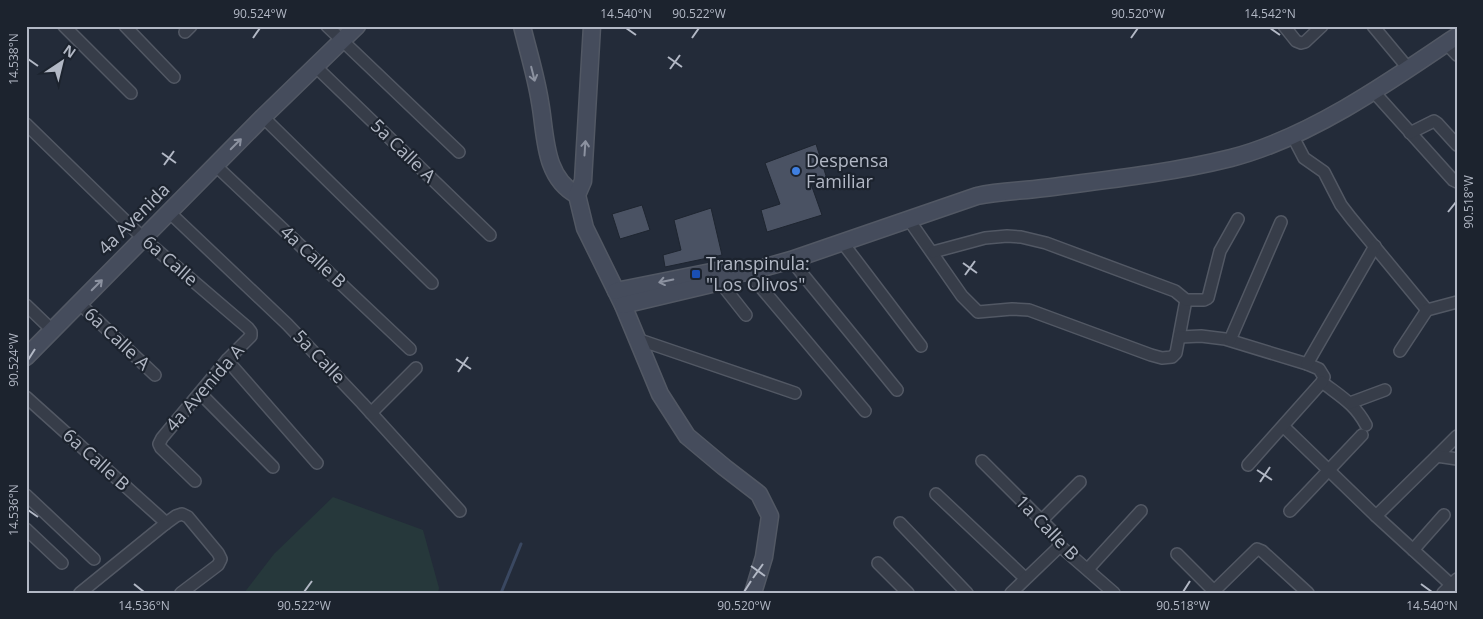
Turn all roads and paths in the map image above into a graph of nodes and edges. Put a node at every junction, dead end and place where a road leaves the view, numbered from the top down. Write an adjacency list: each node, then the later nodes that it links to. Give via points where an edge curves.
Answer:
1 (64, 26): 16 (street)
2 (125, 26): 14 (street)
3 (327, 26): 10 (street)
4 (357, 26): 10 (street, 4a Avenida)
5 (522, 26): 25 (street, one-way to 25, via 540,101 549,159 561,182)
6 (592, 26): 25 (street, one-way to 6, via 583,182)
7 (1284, 26): 8 (street, via 1301,43)
8 (1322, 26)
9 (1373, 26): 13 (street)
10 (342, 42): 12 (street, 4a Avenida); 22 (street)
11 (1453, 45): 13 (street)
12 (316, 67): 17 (street, 4a Avenida); 30 (street, 5a Calle A)
13 (1408, 68): 15 (street)
14 (174, 77)
15 (1373, 91): 19 (street); 20 (street)
16 (131, 93)
17 (263, 117): 23 (street, 4a Avenida, one-way to 17); 38 (street)
18 (26, 124): 31 (street, 6a Calle)
19 (1410, 133): 21 (street, via 1434,121); 24 (street)
20 (1292, 135): 28 (street, via 1213,162 1110,179 985,194); 33 (street, via 1304,158 1324,172 1341,204)
21 (1457, 145)
22 (459, 152)
23 (215, 165): 26 (street, 4a Avenida); 53 (street, 4a Calle B)
24 (1457, 182)
25 (577, 195): 39 (street, via 585,228)
26 (169, 212): 31 (street, 4a Avenida); 68 (street, 5a Calle, via 286,324)
27 (1238, 219): 41 (street, via 1220,251 1208,298)
28 (909, 220): 32 (street); 34 (street)
29 (1281, 222): 51 (street)
30 (490, 236)
31 (143, 238): 43 (street, 4a Avenida, one-way to 31); 48 (street, 6a Calle)
32 (842, 242): 35 (street); 52 (street)
33 (1375, 246): 45 (street); 57 (street)
34 (933, 252): 41 (street, via 985,238 1033,239 1175,291); 50 (street, via 962,296 978,312 1030,310 1162,358 1174,356)
35 (791, 260): 36 (street); 61 (street)
36 (748, 272): 37 (street); 67 (street)
37 (726, 278): 39 (street, one-way to 39, via 716,271); 40 (street); 46 (street)
38 (432, 283)
39 (620, 298): 40 (street); 49 (street)
40 (645, 300): 49 (street, via 639,306)
41 (1186, 300): 50 (street)
42 (1457, 302): 45 (street)
43 (79, 303): 47 (street, 4a Avenida); 59 (street, 6a Calle A)
44 (26, 305): 47 (street)
45 (1427, 310): 54 (street)
46 (746, 314)
47 (52, 330): 55 (street, 4a Avenida)
48 (251, 332): 56 (street, 4a Avenida A, via 251,336)
49 (634, 332): 64 (street); 103 (street, via 660,394 687,436 759,494 770,516 764,557)
50 (1180, 337): 51 (street, via 1211,336)
51 (1230, 340): 57 (street)
52 (921, 346)
53 (410, 349)
54 (1400, 351)
55 (26, 356)
56 (227, 360): 63 (street, 4a Avenida A); 74 (street)
57 (1307, 364): 60 (street, via 1321,371)
58 (416, 368): 68 (street)
59 (155, 375)
60 (1322, 382): 66 (street); 69 (street)
61 (898, 390)
62 (1385, 390): 66 (street)
63 (200, 392): 76 (street); 78 (street, 4a Avenida A, via 159,444)
64 (795, 392)
65 (26, 397): 89 (street, 6a Calle B)
66 (1350, 403): 77 (street, via 1356,409 1364,430)
67 (865, 411)
68 (371, 412): 82 (street, 5a Calle)
69 (1284, 427): 75 (street); 77 (street)
70 (1457, 436): 71 (street)
71 (1437, 456): 72 (street); 86 (street)
72 (1457, 459)
73 (982, 461): 87 (street, 1a Calle B)
74 (317, 463)
75 (1248, 464)
76 (273, 467)
77 (1330, 471): 84 (street); 86 (street)
78 (194, 481)
79 (1080, 482): 87 (street)
80 (936, 494): 98 (street)
81 (26, 495): 94 (street)
82 (460, 511)
83 (1141, 511): 97 (street)
84 (1290, 511)
85 (1444, 514): 92 (street)
86 (1376, 516): 92 (street)
87 (1042, 520): 91 (street, 1a Calle B, via 1056,535)
88 (900, 523): 105 (street)
89 (165, 524): 101 (street); 102 (street, via 182,514 188,517 222,559)
90 (26, 529): 95 (street)
91 (1060, 546): 97 (street, 1a Calle B); 98 (street)
92 (1413, 550): 99 (street)
93 (1177, 554): 100 (street)
94 (94, 559)
95 (62, 563)
96 (878, 563): 104 (street)
97 (1088, 569): 107 (street, 1a Calle B)
98 (1025, 578): 106 (street)
99 (1452, 587)
100 (1213, 592): 108 (street, via 1257,549)
101 (80, 593)
102 (181, 593)
103 (753, 593)
104 (908, 593)
105 (967, 593)
106 (1011, 593)
107 (1114, 593)
108 (1308, 593)

